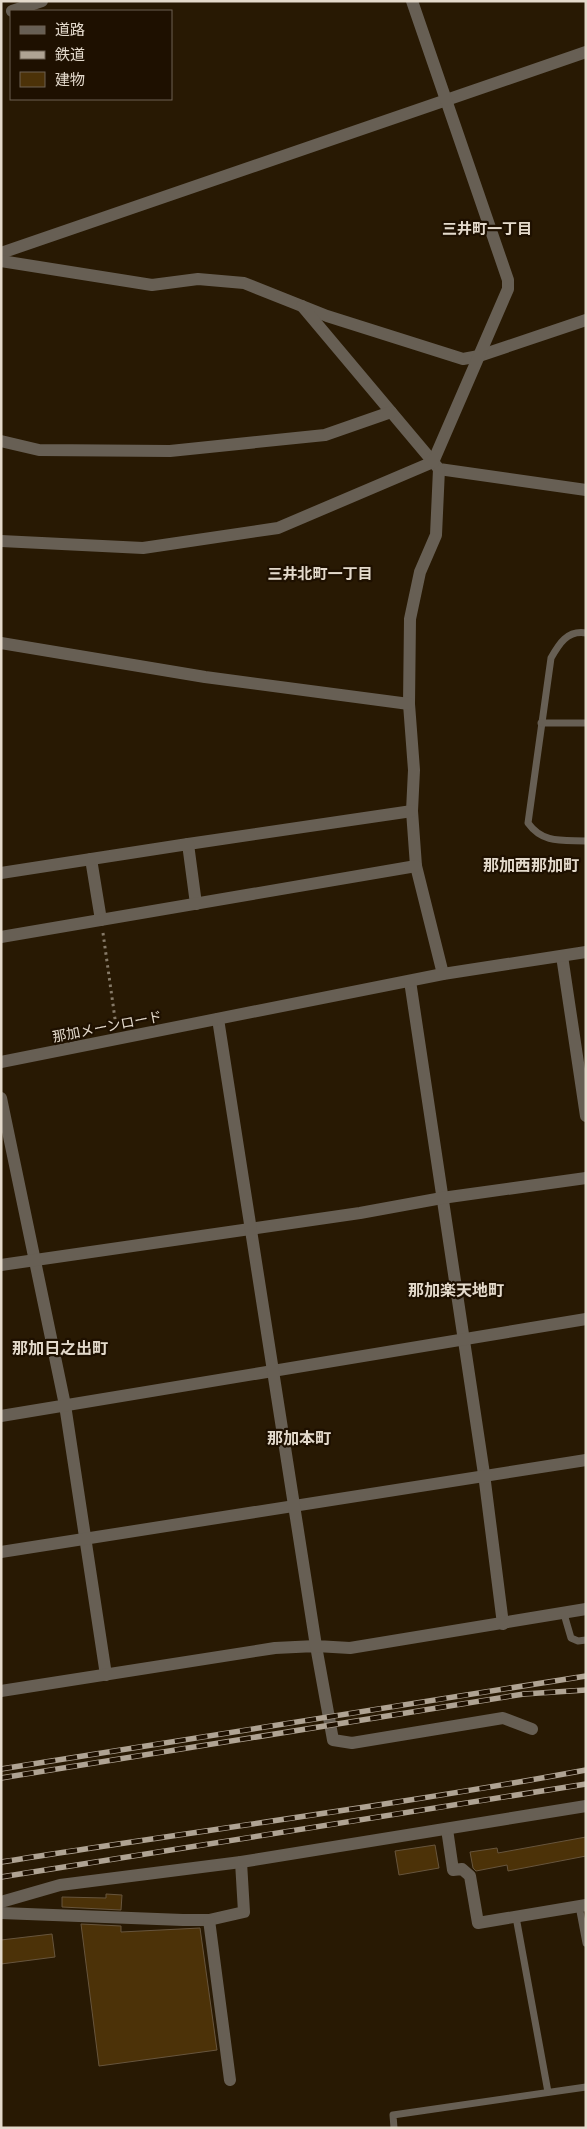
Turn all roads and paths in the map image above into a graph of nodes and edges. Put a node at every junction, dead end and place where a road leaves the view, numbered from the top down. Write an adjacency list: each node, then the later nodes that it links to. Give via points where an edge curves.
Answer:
1 (42, 1): 3 (street)
2 (412, 1): 5 (street)
3 (15, 10)
4 (586, 52): 5 (street)
5 (445, 99): 6 (street); 10 (street, via 508,280 508,289)
6 (1, 253)
7 (1, 261): 8 (street, via 152,285 198,279 244,283)
8 (300, 304): 10 (street, via 327,316 463,359); 11 (street)
9 (586, 320): 10 (street)
10 (479, 356): 13 (street)
11 (391, 412): 12 (street, via 325,435 170,452 39,450); 13 (street)
12 (1, 441)
13 (436, 465): 14 (street); 15 (street, via 278,528 144,548); 18 (street, via 436,534 420,572 410,619)
14 (586, 490)
15 (1, 541)
16 (586, 633): 19 (lane, via 578,632 562,639 551,658)
17 (1, 643): 18 (street, via 205,677)
18 (410, 704): 21 (street, via 414,770)
19 (541, 723): 20 (lane); 22 (lane, via 528,823 535,833 550,839)
20 (586, 723)
21 (412, 811): 23 (street); 25 (street)
22 (586, 841)
23 (188, 844): 24 (street); 27 (street)
24 (91, 859): 26 (street); 28 (street)
25 (416, 866): 27 (street); 32 (street)
26 (1, 873)
27 (196, 904): 28 (street)
28 (101, 920): 29 (street); 35 (path)
29 (1, 937)
30 (586, 952): 31 (street, 那加メーンロード)
31 (562, 956): 32 (street, 那加メーンロード); 38 (street)
32 (444, 974): 33 (street, 那加メーンロード)
33 (410, 981): 34 (street, 那加メーンロード); 40 (street)
34 (218, 1019): 35 (street, 那加メーンロード); 41 (street)
35 (118, 1039): 36 (street, 那加メーンロード)
36 (1, 1062)
37 (1, 1098): 42 (street)
38 (586, 1116)
39 (586, 1178): 40 (street)
40 (442, 1198): 41 (street); 45 (street)
41 (250, 1228): 42 (street); 46 (street)
42 (35, 1260): 43 (street); 47 (street)
43 (1, 1265)
44 (586, 1319): 45 (street)
45 (462, 1340): 46 (street); 50 (street)
46 (273, 1371): 47 (street); 51 (street)
47 (65, 1406): 48 (street); 52 (street)
48 (1, 1416)
49 (586, 1460): 50 (street)
50 (484, 1474): 51 (street); 56 (street)
51 (294, 1505): 52 (street); 58 (street)
52 (87, 1538): 53 (street); 59 (street)
53 (1, 1552)
54 (586, 1609): 55 (street)
55 (564, 1614): 56 (street); 57 (lane, via 571,1638)
56 (502, 1624): 58 (street, via 350,1648)
57 (586, 1640)
58 (316, 1646): 59 (street, via 275,1648); 61 (street, via 333,1740 352,1743 503,1718)
59 (106, 1675): 60 (street)
60 (1, 1691)
61 (532, 1729)
62 (586, 1806): 63 (street)
63 (447, 1829): 64 (street); 68 (street, via 453,1870 462,1869 470,1876 478,1923)
64 (241, 1862): 65 (street, via 60,1885); 69 (street, via 244,1912)
65 (1, 1902)
66 (582, 1905): 68 (street); 70 (lane)
67 (1, 1913): 69 (street)
68 (516, 1917): 73 (lane)
69 (209, 1920): 71 (street)
70 (586, 1943)
71 (230, 2080)
72 (586, 2087): 73 (lane)
73 (548, 2092): 74 (lane, via 393,2115)
74 (394, 2128)

